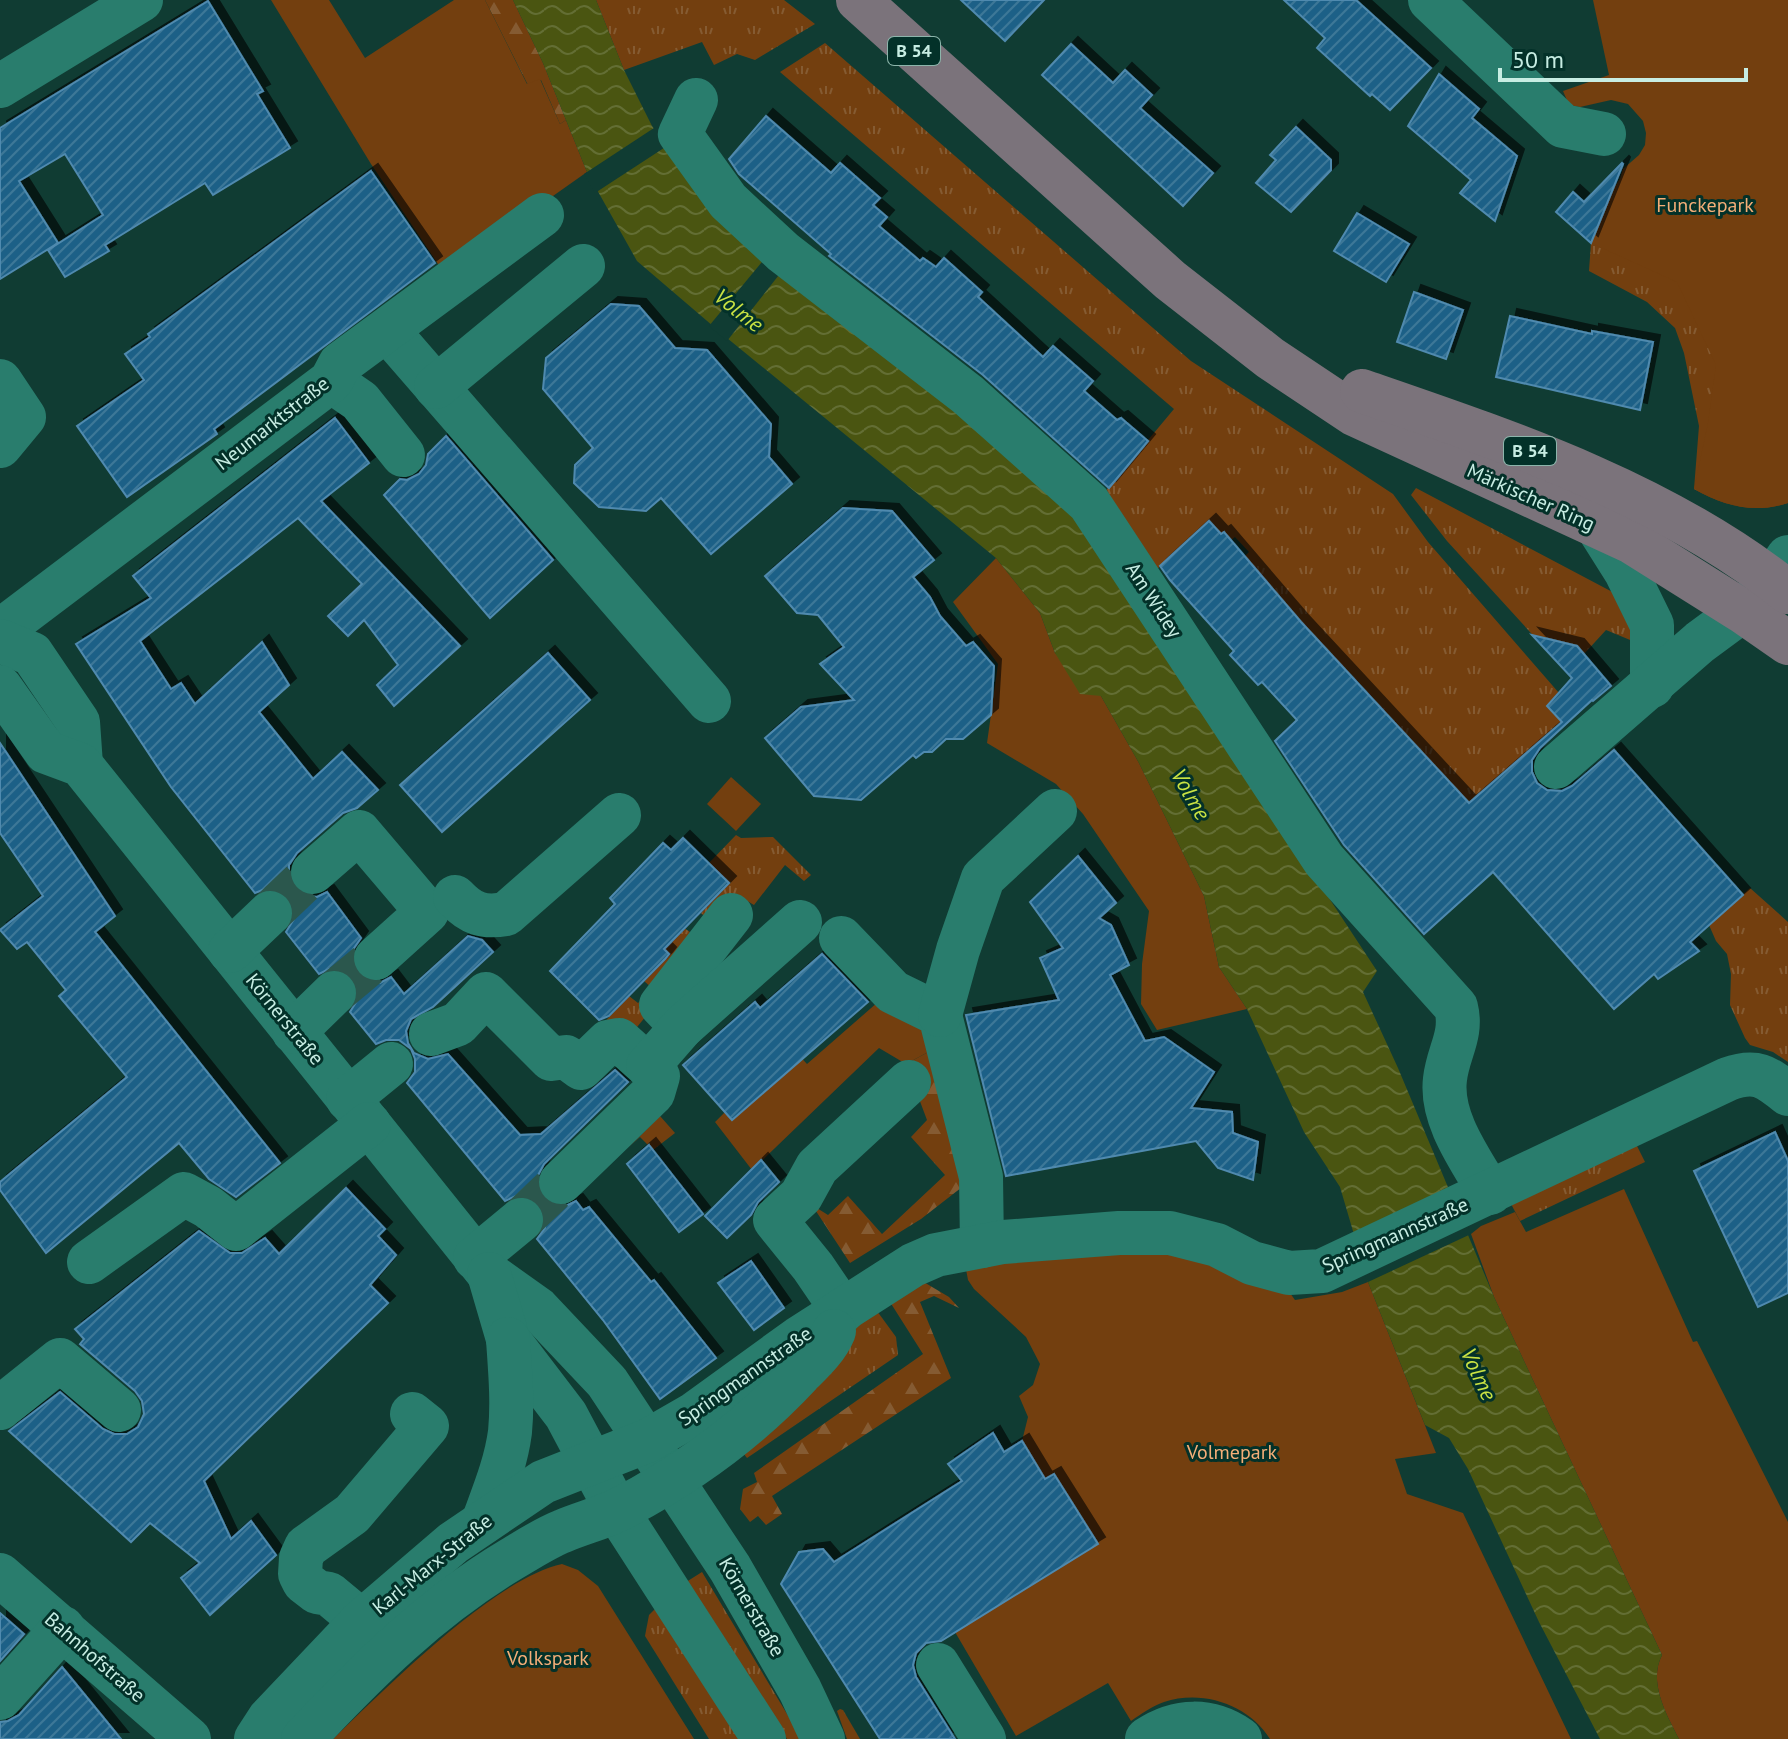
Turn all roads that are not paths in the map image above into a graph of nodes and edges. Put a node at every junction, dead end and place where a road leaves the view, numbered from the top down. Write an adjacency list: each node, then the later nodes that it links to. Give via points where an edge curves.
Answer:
1 (141, 0): 4 (street)
2 (858, 0): 10 (main road, Märkischer Ring / B 54, via 1158,269)
3 (1430, 0): 6 (street, via 1563,126)
4 (0, 86)
5 (696, 100): 48 (street, Am Widey, via 680,134 728,201 783,252 968,395 1089,503 1324,860 1456,1007 1460,1023 1444,1080 1447,1110)
6 (1604, 134)
7 (542, 215): 9 (street, Neumarktstraße)
8 (583, 266): 13 (street)
9 (387, 330): 12 (street, Neumarktstraße, via 340,364); 13 (street)
10 (1270, 358): 16 (main road, Märkischer Ring / B 54, via 1354,414); 17 (main road, Märkischer Ring / B 54, via 1547,458)
11 (0, 381): 14 (street, via 24,417)
12 (331, 381): 15 (street, via 360,401); 19 (street, Neumarktstraße)
13 (436, 387): 24 (street)
14 (0, 446)
15 (403, 455)
16 (1597, 526): 18 (main road, Märkischer Ring / B 54); 22 (street, via 1652,625)
17 (1784, 576): 18 (street)
18 (1742, 611): 21 (main road, Märkischer Ring / B 54); 22 (street)
19 (0, 631)
20 (0, 641): 25 (street, via 32,654 78,722)
21 (1788, 643)
22 (1652, 686): 26 (street)
23 (0, 687): 25 (street, Körnerstraße, via 46,752)
24 (709, 701)
25 (81, 765): 35 (street, Körnerstraße)
26 (1556, 767)
27 (1055, 811): 38 (street, via 983,878)
28 (619, 815): 30 (street, via 506,914 488,917 469,911)
29 (313, 872): 36 (street, via 359,832 427,912)
30 (455, 897)
31 (270, 913): 35 (street)
32 (731, 915): 39 (street, via 661,1005)
33 (800, 922): 39 (street)
34 (841, 938): 38 (street, via 893,992)
35 (230, 951): 40 (street, Körnerstraße)
36 (376, 958)
37 (334, 993): 40 (street)
38 (940, 1015): 50 (street, via 981,1177)
39 (682, 1027): 43 (street)
40 (294, 1032): 46 (street, Körnerstraße)
41 (431, 1034): 43 (street, via 458,1024 486,994 551,1059 566,1057 581,1068 608,1042 619,1040)
42 (391, 1064): 46 (street)
43 (648, 1066): 47 (street, via 658,1076 653,1093)
44 (909, 1082): 53 (street, via 817,1167 801,1196 775,1220)
45 (1788, 1094): 48 (street, Springmannstraße, via 1767,1078 1741,1075)
46 (358, 1111): 51 (street, via 236,1229 184,1194); 52 (street, Körnerstraße)
47 (561, 1182)
48 (1474, 1200): 50 (street, Springmannstraße, via 1322,1271 1289,1273 1170,1233)
49 (521, 1220): 52 (street)
50 (982, 1246): 53 (street, Springmannstraße, via 913,1265)
51 (89, 1262)
52 (482, 1266): 54 (street, Körnerstraße); 58 (street, Körnerstraße, via 538,1309 578,1349)
53 (843, 1311): 58 (street, Springmannstraße); 60 (street, Springmannstraße, via 831,1338 774,1402)
54 (508, 1339): 59 (street, Körnerstraße, via 566,1415); 62 (street, via 509,1434)
55 (0, 1408): 56 (street, via 60,1360)
56 (119, 1410)
57 (412, 1414): 64 (street, via 427,1426 352,1514 306,1547 301,1558 304,1582)
58 (647, 1441): 59 (street, Karl-Marx-Straße); 60 (street, Körnerstraße)
59 (590, 1464): 61 (street, Körnerstraße); 62 (street, Karl-Marx-Straße, via 543,1482)
60 (673, 1479): 61 (street); 72 (street, Körnerstraße, via 730,1568)
61 (617, 1511): 64 (street, Karl-Marx-Straße, via 561,1532 462,1591); 71 (street, Körnerstraße)
62 (483, 1522): 64 (street, Karl-Marx-Straße)
63 (0, 1575): 65 (street, Bahnhofstraße)
64 (362, 1621): 69 (street, Karl-Marx-Straße); 70 (street, Karl-Marx-Straße, via 372,1666)
65 (63, 1628): 67 (street); 68 (street, Bahnhofstraße)
66 (938, 1665): 73 (street)
67 (0, 1698)
68 (189, 1739)
69 (256, 1739)
70 (303, 1739)
71 (764, 1739)
72 (823, 1739)
73 (984, 1739)
74 (1147, 1739): 75 (street, via 1176,1724 1197,1723)
75 (1240, 1739)

